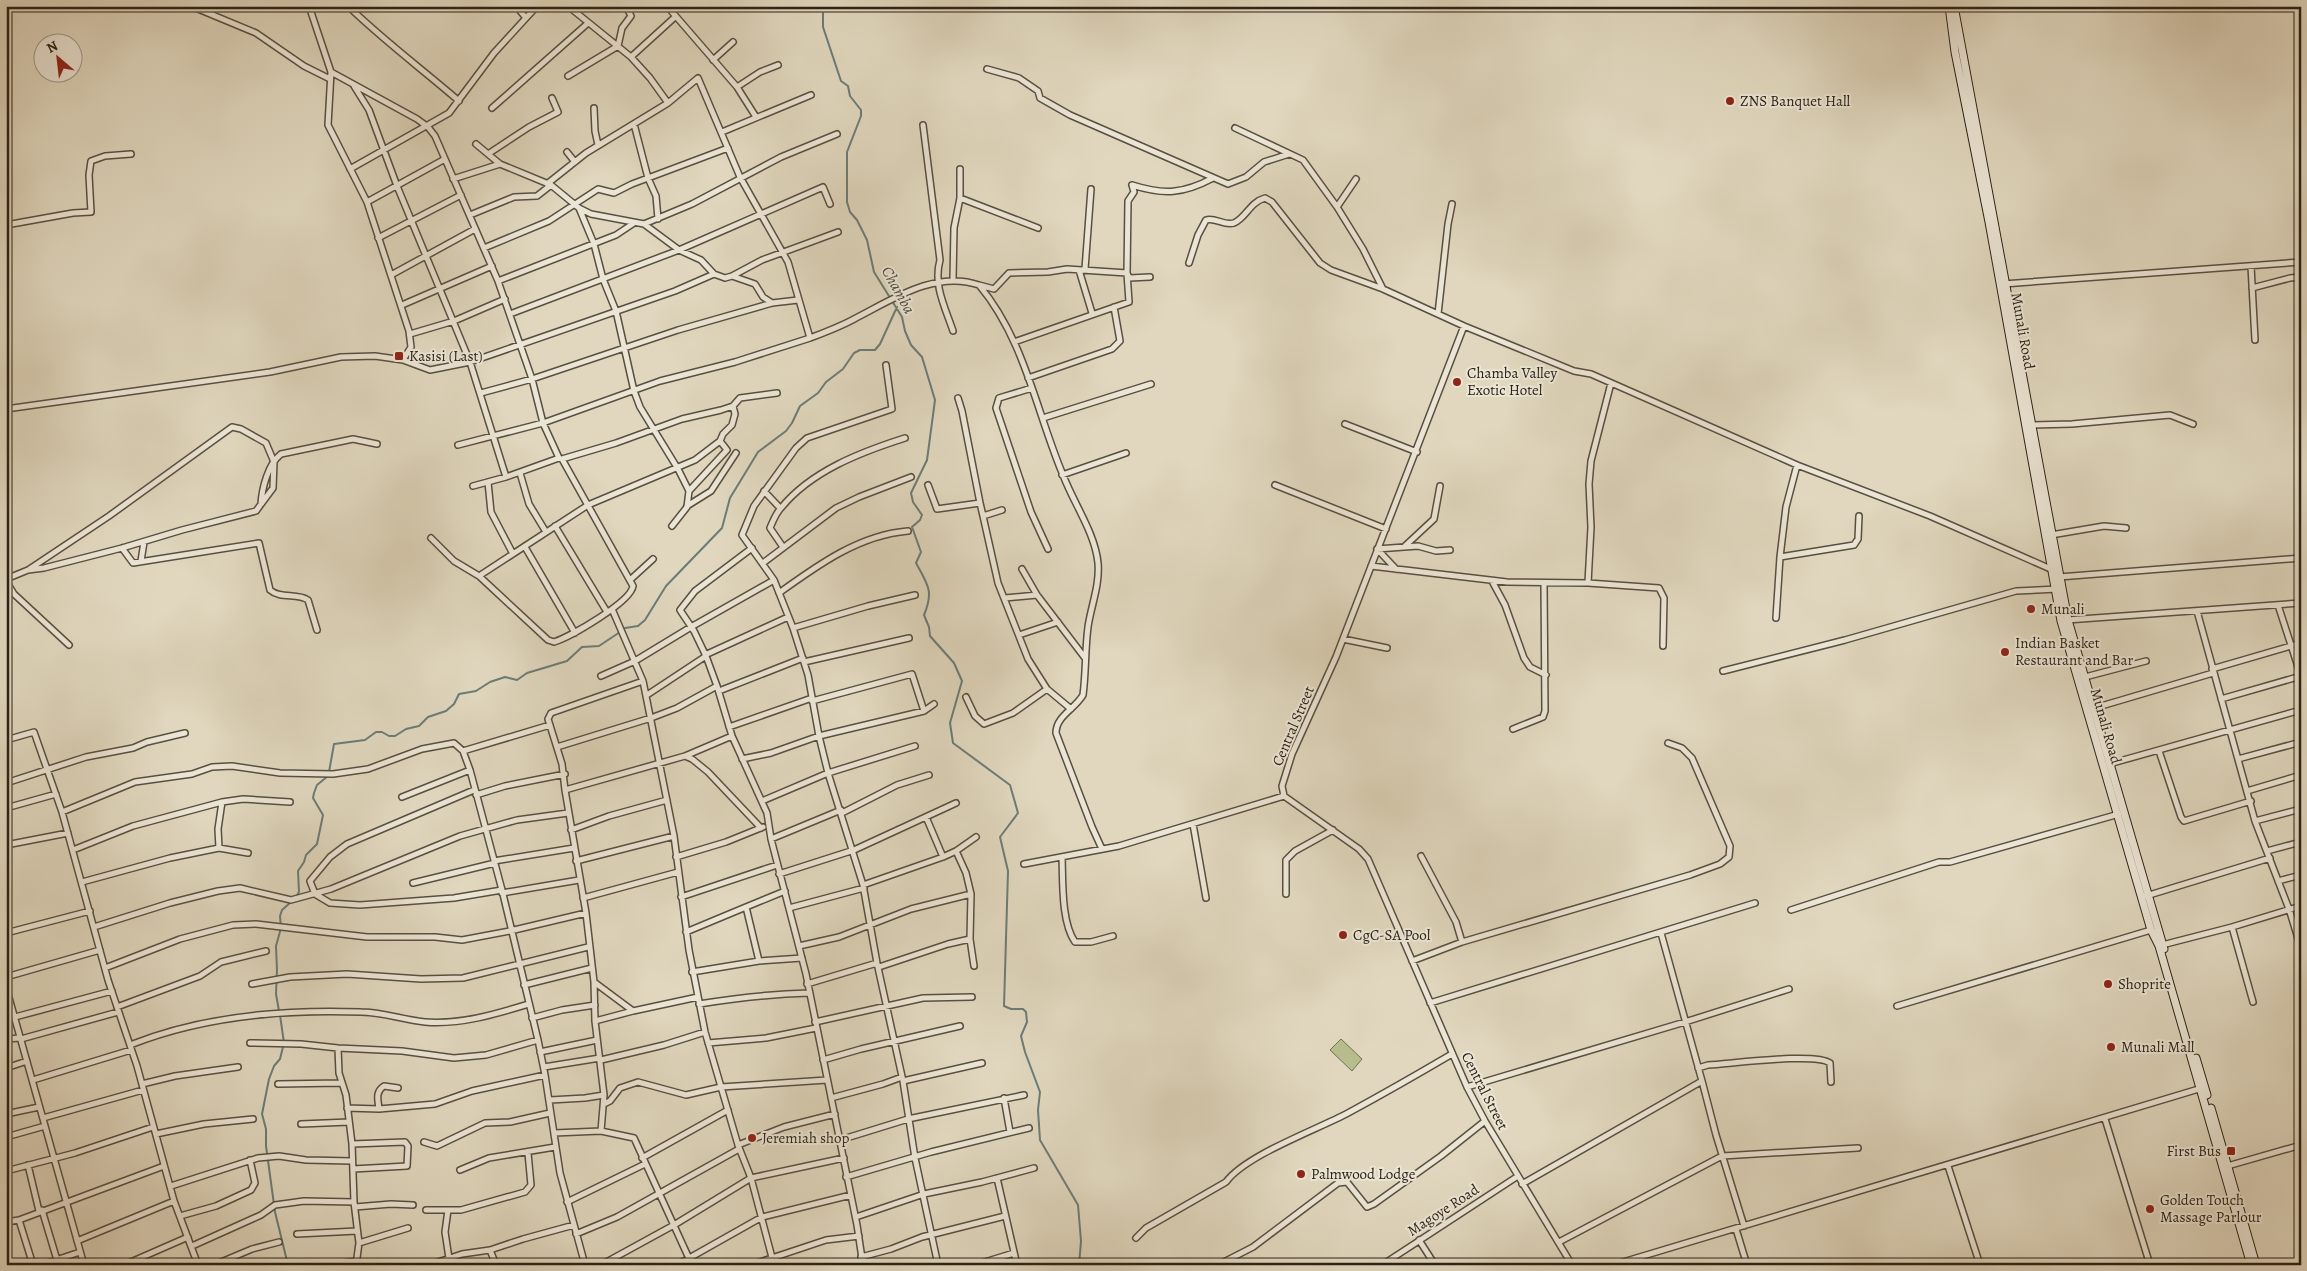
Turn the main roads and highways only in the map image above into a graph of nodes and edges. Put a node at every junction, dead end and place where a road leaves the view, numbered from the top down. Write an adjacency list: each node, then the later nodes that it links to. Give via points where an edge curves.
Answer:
1 (1949, 6): 3 (main road, Munali Road)
2 (1954, 6): 3 (main road, Munali Road)
3 (2003, 284): 4 (main road, Munali Road)
4 (2028, 425): 5 (main road, Munali Road); 5 (main road, Munali Road)
5 (2056, 572): 6 (main road, Munali Road); 6 (main road, Munali Road)
6 (2058, 589): 7 (main road, Munali Road)
7 (2064, 620): 8 (main road, Munali Road); 8 (main road, Munali Road, via 2085,677)
8 (2091, 709): 9 (main road, Munali Road)
9 (2145, 896): 10 (main road, Munali Road); 10 (main road, Munali Road, via 2151,930)
10 (2161, 945): 11 (main road, Munali Road)
11 (2225, 1166): 12 (main road, Munali Road); 13 (main road, Munali Road)
12 (2251, 1265)
13 (2256, 1265)

